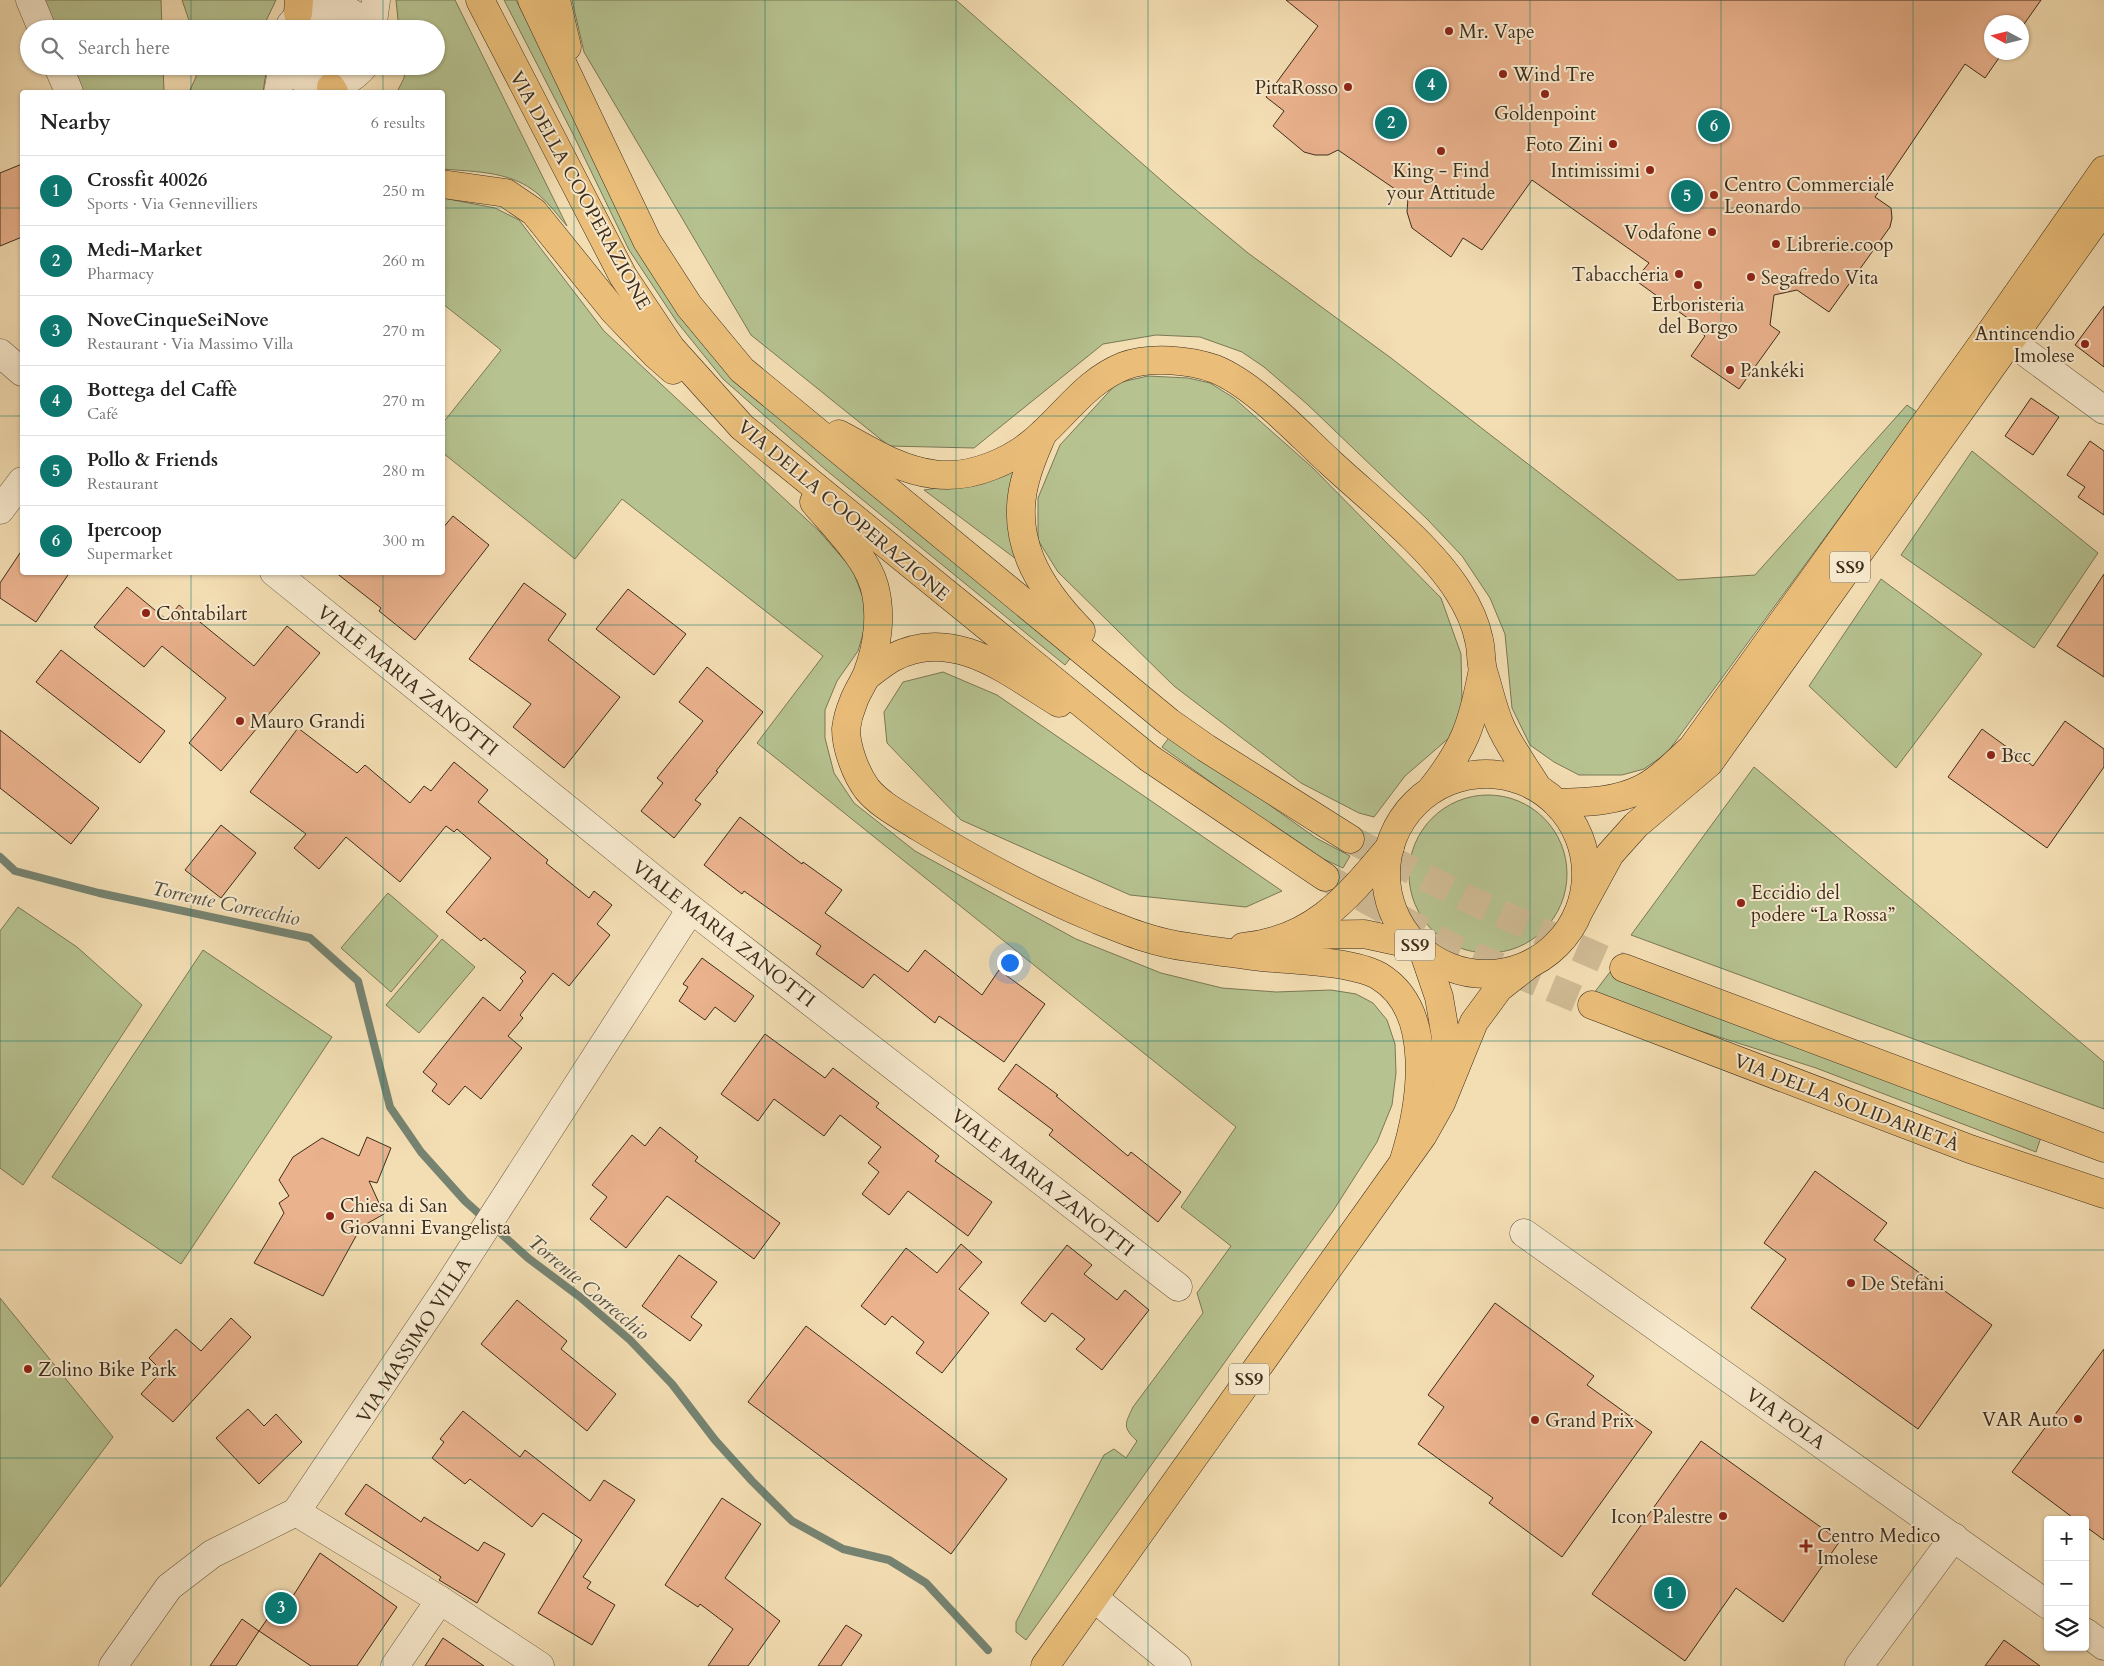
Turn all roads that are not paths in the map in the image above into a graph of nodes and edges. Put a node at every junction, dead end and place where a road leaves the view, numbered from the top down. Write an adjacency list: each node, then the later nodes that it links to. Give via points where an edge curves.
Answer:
1 (30, 0): 8 (street)
2 (376, 0): 10 (street)
3 (480, 0): 27 (main road, VIA DELLA COOPERAZIONE, via 623,276 671,348)
4 (532, 0): 18 (main road, VIA DELLA COOPERAZIONE)
5 (556, 0): 18 (main road)
6 (332, 1): 7 (street, via 320,2); 9 (street, via 358,14)
7 (295, 14)
8 (38, 20)
9 (362, 20)
10 (373, 20)
11 (62, 75): 16 (street)
12 (281, 75): 17 (street)
13 (300, 75): 15 (street)
14 (357, 75): 15 (street, via 344,84)
15 (323, 89)
16 (68, 90)
17 (278, 90)
18 (585, 109): 25 (main road, VIA DELLA COOPERAZIONE, via 647,240 689,306)
19 (2104, 170): 37 (main road, SS9, via 1999,322 1692,748 1665,773 1641,789 1594,801)
20 (445, 184): 27 (main road, via 506,193 534,212 613,310 656,355)
21 (2104, 209): 22 (main road, SS9)
22 (2010, 341): 26 (street); 42 (main road, SS9, via 1709,763 1636,825 1610,854)
23 (0, 353): 24 (street)
24 (20, 370)
25 (742, 370): 28 (main road, via 838,434 894,463 933,474 962,474 996,464); 34 (main road, VIA DELLA COOPERAZIONE)
26 (2104, 410)
27 (746, 431): 33 (main road, via 813,500 864,564 873,582 879,606 875,649); 35 (main road, VIA DELLA COOPERAZIONE)
28 (1042, 434): 32 (main road, via 1081,392 1127,364 1172,362 1217,370 1250,390 1445,572 1470,613 1480,640); 34 (main road, via 1026,474 1021,504 1024,543 1037,577 1059,609)
29 (20, 483): 30 (street)
30 (0, 510)
31 (278, 575): 41 (street, VIALE MARIA ZANOTTI)
32 (1482, 670): 36 (main road, via 1474,715 1463,744); 37 (main road, via 1500,725)
33 (867, 676): 35 (main road, via 893,658 914,650 956,648 978,654); 45 (main road, via 853,700 846,729 853,761 868,790 889,808 956,850 1050,900 1145,939)
34 (1169, 722): 38 (main road, VIA DELLA COOPERAZIONE)
35 (1150, 758): 40 (main road, VIA DELLA COOPERAZIONE)
36 (1431, 790): 37 (main road, SS9, via 1458,778 1495,774 1517,778); 39 (main road, SS9, via 1406,815)
37 (1547, 795): 42 (main road, SS9, via 1574,826 1584,853 1586,891)
38 (1350, 839)
39 (1390, 847): 43 (main road, via 1339,905 1316,923); 44 (main road, SS9, via 1386,873 1389,899 1399,924)
40 (1325, 877)
41 (691, 909): 58 (street, VIALE MARIA ZANOTTI); 59 (street, VIA MASSIMO VILLA, via 474,1246)
42 (1580, 910): 46 (main road, SS9, via 1550,952)
43 (1291, 935): 44 (main road, via 1364,934); 45 (main road, via 1260,945)
44 (1419, 949): 46 (main road, SS9, via 1442,964 1463,972 1484,975 1507,973); 49 (main road, SS9, via 1439,997 1446,1038)
45 (1216, 950): 54 (main road, via 1345,966 1378,976 1402,998 1413,1018 1419,1046 1413,1132)
46 (1527, 966): 49 (main road, SS9, via 1499,988 1474,1022)
47 (1624, 968): 50 (main road)
48 (1592, 1005): 53 (main road, VIA DELLA SOLIDARIETÀ)
49 (1441, 1103): 54 (main road, SS9)
50 (2001, 1110): 51 (main road); 52 (main road)
51 (2104, 1136)
52 (2104, 1148)
53 (1970, 1149): 55 (main road, VIA DELLA SOLIDARIETÀ); 56 (main road)
54 (1404, 1160): 61 (main road, SS9)
55 (2104, 1194)
56 (2104, 1210)
57 (1524, 1233): 60 (street, VIA POLA)
58 (1178, 1287)
59 (296, 1512): 62 (street); 66 (street, VIA MASSIMO VILLA, via 212,1554 169,1587)
60 (1954, 1537): 63 (street, VIA POLA); 71 (street)
61 (1094, 1598): 69 (main road, SS9); 70 (street)
62 (440, 1600): 67 (street); 68 (street)
63 (2044, 1602)
64 (2089, 1635): 65 (street)
65 (2104, 1646)
66 (113, 1666)
67 (395, 1666)
68 (540, 1666)
69 (1045, 1666)
70 (1177, 1666)
71 (1859, 1666)

